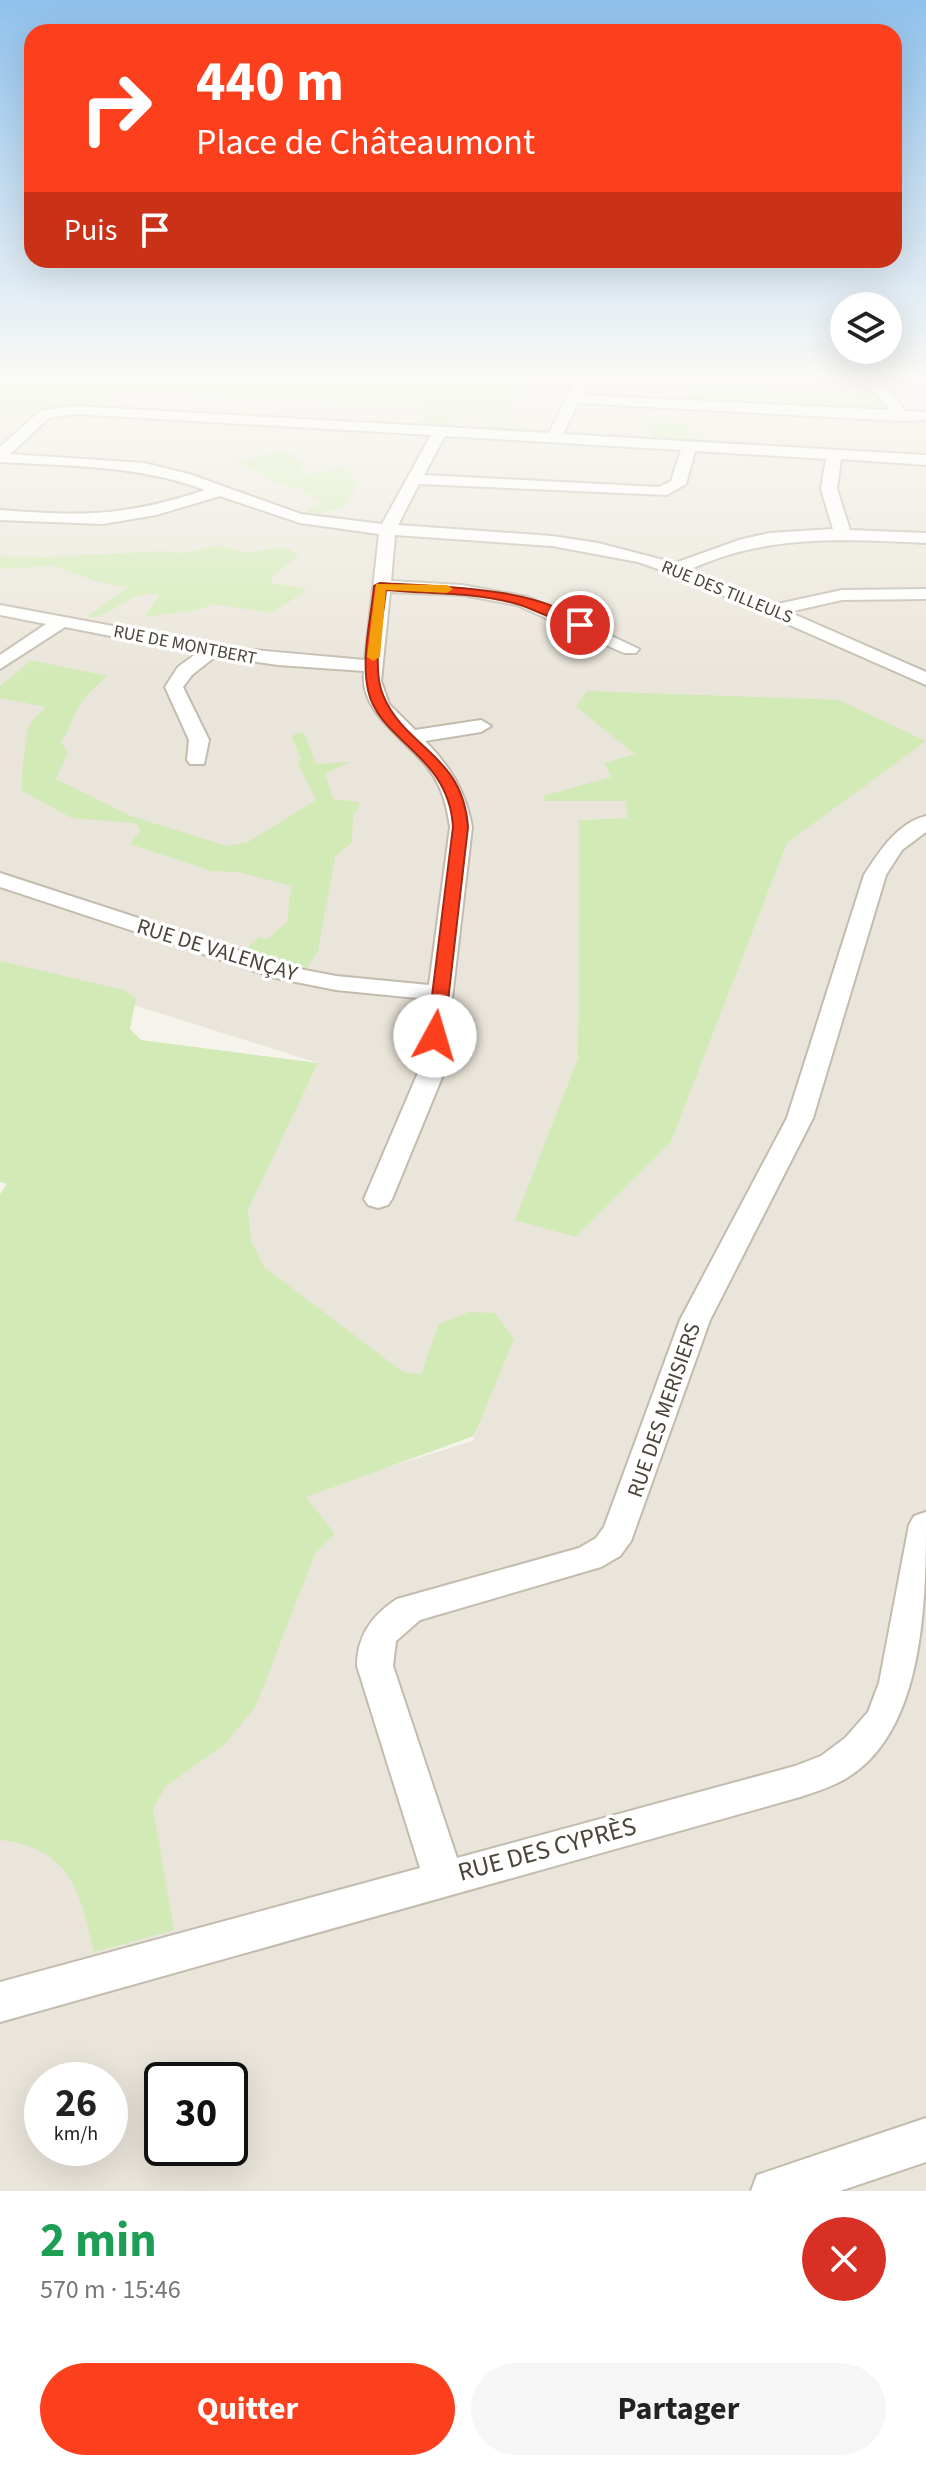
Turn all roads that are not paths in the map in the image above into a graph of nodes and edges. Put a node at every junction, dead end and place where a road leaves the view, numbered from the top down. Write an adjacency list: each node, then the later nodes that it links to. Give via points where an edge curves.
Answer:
1 (191, 481): 6 (street, RUE DES TILLEULS)
2 (414, 481): 8 (street)
3 (458, 481): 4 (street, via 661,492)
4 (679, 481)
5 (830, 481): 9 (street)
6 (219, 491): 7 (street, via 109,519); 8 (street, RUE DES TILLEULS, via 299,518)
7 (0, 515)
8 (388, 529): 11 (street, RUE DES TILLEULS, via 560,542); 12 (street)
9 (843, 534): 10 (street); 11 (street, via 748,540)
10 (926, 538)
11 (677, 569): 15 (street, RUE DES TILLEULS)
12 (380, 586): 17 (street, via 462,590 522,601); 20 (street)
13 (926, 594): 15 (street, via 842,595)
14 (0, 610): 16 (street, RUE DE MONTBERT)
15 (773, 610): 21 (street, RUE DES TILLEULS)
16 (61, 622): 18 (street, RUE DE MONTBERT); 19 (street)
17 (630, 649)
18 (211, 651): 20 (street, RUE DE MONTBERT, via 296,664); 24 (street, via 174,687 199,740)
19 (0, 663)
20 (372, 666): 23 (street, via 380,704)
21 (926, 679)
22 (481, 726): 23 (street)
23 (410, 737): 27 (street, via 445,775 459,805 461,827)
24 (197, 760)
25 (926, 822): 30 (street, RUE DES MERISIERS, via 894,846 875,875 800,1118 695,1320 619,1532 608,1547 589,1558 409,1609 380,1633 375,1666)
26 (0, 880): 27 (street, RUE DE VALENÇAY, via 284,973)
27 (440, 993): 28 (street, via 430,1075)
28 (378, 1199)
29 (926, 1525): 30 (street, RUE DES CYPRÈS, via 897,1683 883,1720 834,1767 800,1781)
30 (443, 1877): 31 (street, RUE DES CYPRÈS)
31 (0, 2002)
32 (926, 2140): 33 (street)
33 (773, 2191)

